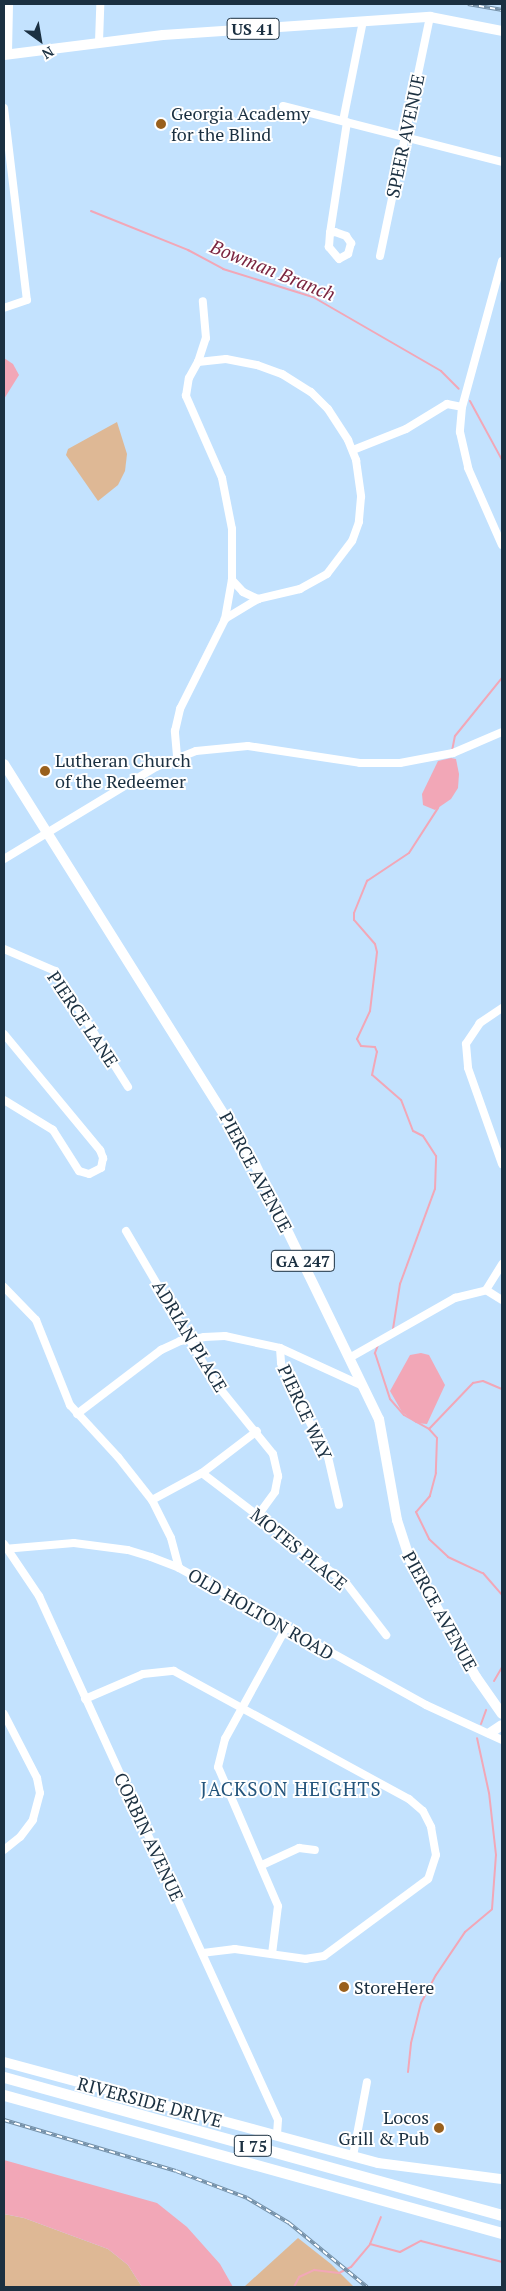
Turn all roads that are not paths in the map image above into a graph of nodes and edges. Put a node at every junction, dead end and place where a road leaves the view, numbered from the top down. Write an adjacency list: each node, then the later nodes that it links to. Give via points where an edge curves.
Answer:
1 (10, 4): 7 (street)
2 (100, 4): 6 (street)
3 (430, 17): 4 (main road, US 41); 5 (main road, US 41); 11 (street, SPEER AVENUE)
4 (363, 21): 6 (main road, US 41); 10 (street)
5 (502, 31)
6 (99, 42): 7 (main road, US 41)
7 (6, 54)
8 (283, 106): 10 (street)
9 (4, 108): 17 (street, via 27,300)
10 (345, 122): 11 (street); 13 (street)
11 (406, 137): 12 (street); 14 (street, SPEER AVENUE)
12 (502, 162)
13 (330, 233)
14 (380, 256)
15 (502, 262): 19 (street)
16 (203, 301): 18 (street, via 206,338)
17 (5, 304)
18 (198, 362): 20 (street, via 217,359 257,364 297,383 328,409); 22 (street, via 189,378 186,396 222,478 232,529)
19 (462, 407): 20 (street, via 447,404 406,429); 21 (street, via 462,451)
20 (353, 450): 23 (street, via 359,476 360,515 348,550 338,564 315,582)
21 (502, 545)
22 (232, 580): 23 (street, via 243,592); 24 (street)
23 (258, 599): 24 (street)
24 (225, 619): 26 (street, via 180,709 175,731)
25 (502, 732): 26 (street, via 453,753 400,763 360,763 248,746 213,748)
26 (177, 756): 28 (street)
27 (4, 764): 28 (main road, PIERCE AVENUE / GA 247)
28 (46, 832): 29 (street); 43 (main road, PIERCE AVENUE / GA 247, via 235,1129)
29 (4, 859)
30 (4, 949): 33 (street, PIERCE LANE, via 55,971)
31 (502, 1008): 35 (street, via 480,1024 466,1044 468,1068)
32 (4, 1034): 34 (street, via 34,1074 92,1138 103,1160 96,1172 79,1171 53,1130)
33 (128, 1087)
34 (4, 1100)
35 (502, 1164)
36 (126, 1231): 41 (street, ADRIAN PLACE)
37 (502, 1264): 39 (street)
38 (4, 1287): 45 (street, via 36,1320 65,1398)
39 (486, 1290): 40 (street); 43 (street, via 455,1298)
40 (502, 1300)
41 (189, 1339): 42 (street, via 225,1336); 45 (street, via 147,1359); 46 (street, ADRIAN PLACE, via 218,1387)
42 (280, 1348): 44 (street, via 358,1382); 49 (street, PIERCE WAY, via 288,1381 328,1457)
43 (351, 1357): 44 (main road, PIERCE AVENUE / GA 247)
44 (368, 1392): 57 (main road, PIERCE AVENUE / GA 247, via 385,1439 397,1520 409,1558)
45 (77, 1414): 48 (street, via 118,1457)
46 (257, 1431): 47 (street); 50 (street, ADRIAN PLACE, via 274,1454 278,1476 275,1492)
47 (202, 1473): 48 (street); 50 (street, MOTES PLACE)
48 (152, 1500): 52 (street, via 170,1538)
49 (339, 1505)
50 (258, 1515): 54 (street, MOTES PLACE, via 346,1583)
51 (4, 1547): 52 (street, OLD HOLTON ROAD, via 63,1542 94,1544 128,1550); 55 (street, CORBIN AVENUE, via 39,1596)
52 (179, 1568): 53 (street, OLD HOLTON ROAD)
53 (285, 1630): 56 (street); 60 (street, OLD HOLTON ROAD, via 454,1720)
54 (386, 1636)
55 (85, 1699): 56 (street, via 143,1674 164,1670 185,1676); 65 (street, CORBIN AVENUE)
56 (243, 1708): 64 (street, via 225,1738 218,1767); 66 (street, via 409,1799 423,1811 436,1841 434,1864 428,1879 342,1945 317,1959)
57 (501, 1708)
58 (4, 1714): 62 (street, via 37,1778 40,1793 33,1820)
59 (502, 1725): 60 (main road)
60 (490, 1733): 61 (street, OLD HOLTON ROAD)
61 (502, 1740)
62 (4, 1850)
63 (315, 1850): 64 (street, via 299,1848)
64 (262, 1865): 66 (street, via 278,1906)
65 (203, 1953): 66 (street, via 234,1949); 71 (street, CORBIN AVENUE, via 278,2120)
66 (272, 1954)
67 (4, 2062): 71 (main road, RIVERSIDE DRIVE)
68 (4, 2077): 74 (highway, I 75)
69 (367, 2082): 72 (street)
70 (4, 2095): 75 (highway, I 75)
71 (277, 2136): 72 (main road, RIVERSIDE DRIVE)
72 (353, 2156): 73 (main road, RIVERSIDE DRIVE, via 413,2169)
73 (502, 2179)
74 (502, 2215)
75 (502, 2233)

